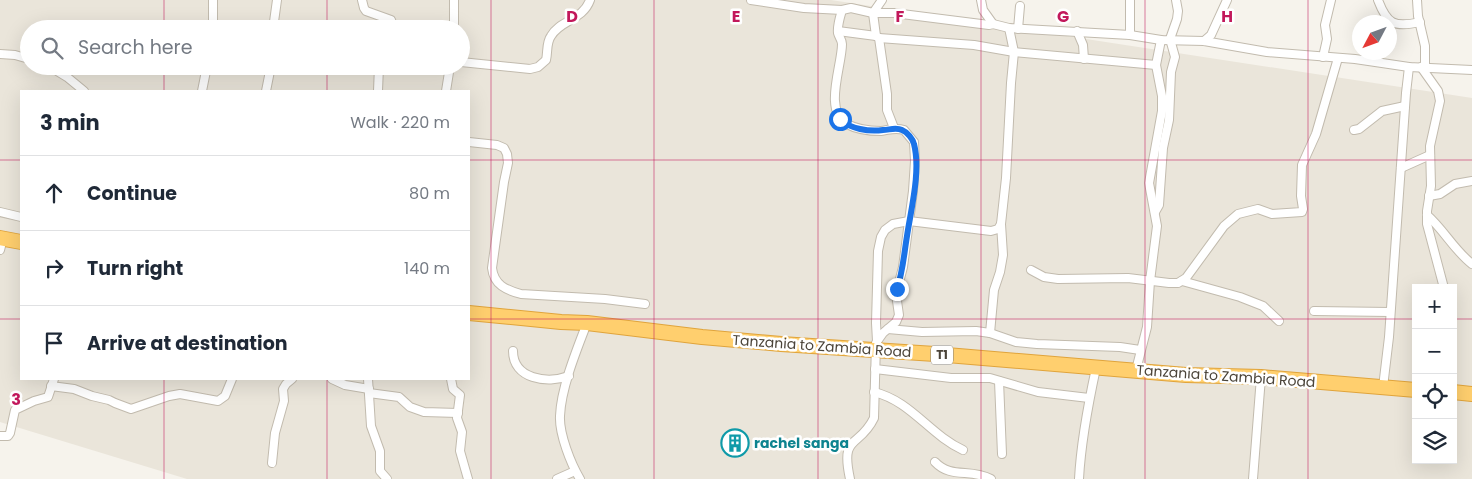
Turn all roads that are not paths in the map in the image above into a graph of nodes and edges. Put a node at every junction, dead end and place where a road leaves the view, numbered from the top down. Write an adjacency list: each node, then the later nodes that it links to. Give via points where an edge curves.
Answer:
1 (213, 0): 20 (street)
2 (277, 0): 21 (street)
3 (362, 0): 22 (street, via 366,11)
4 (454, 0): 23 (street)
5 (590, 0): 41 (street, via 579,15 551,36 546,60 538,67)
6 (752, 0): 18 (street)
7 (854, 0): 17 (street)
8 (882, 0): 19 (street)
9 (981, 0): 25 (street, via 983,10)
10 (1130, 0): 30 (street)
11 (1176, 0): 32 (street, via 1177,19)
12 (1227, 0): 34 (street, via 1211,35)
13 (1331, 0): 38 (street)
14 (1378, 0): 24 (street, via 1390,22 1403,25)
15 (1417, 0): 24 (street)
16 (1020, 6): 27 (street)
17 (851, 8): 18 (street); 19 (street)
18 (842, 10): 28 (street)
19 (873, 13): 25 (street); 31 (street)
20 (213, 20)
21 (274, 20)
22 (391, 20)
23 (454, 20)
24 (1420, 22): 44 (street, via 1425,46)
25 (993, 24): 26 (street)
26 (1009, 28): 27 (street); 35 (street)
27 (1018, 28): 29 (street)
28 (838, 31): 31 (street); 57 (street, via 842,42 835,95 838,116 844,123 860,129 878,131)
29 (1077, 31): 30 (street); 40 (street)
30 (1130, 36): 33 (street)
31 (877, 37): 35 (street, via 974,45); 57 (street, via 887,110)
32 (1170, 39): 33 (street); 34 (street); 65 (street, via 1175,57 1160,198)
33 (1161, 40): 42 (street)
34 (1204, 41): 38 (street, via 1267,52)
35 (1014, 52): 40 (street); 69 (street)
36 (0, 54): 37 (street)
37 (20, 56)
38 (1323, 57): 39 (street)
39 (1338, 58): 43 (street); 75 (street, via 1316,134 1302,165 1302,212 1272,214 1258,209 1238,214 1224,226)
40 (1084, 59): 42 (street)
41 (470, 63)
42 (1156, 65): 65 (street, via 1162,111 1149,183)
43 (1409, 67): 44 (street); 56 (street)
44 (1423, 67): 45 (street); 60 (street, via 1440,101)
45 (1472, 70)
46 (64, 75): 51 (street)
47 (205, 75): 52 (street)
48 (269, 75): 53 (street)
49 (379, 75): 54 (street)
50 (449, 75): 55 (street)
51 (83, 90)
52 (202, 90)
53 (266, 90)
54 (378, 90)
55 (446, 90)
56 (1405, 106): 58 (street, via 1382,111); 61 (street)
57 (894, 128): 68 (street, via 904,130 914,146 915,176)
58 (1354, 130)
59 (470, 142): 77 (street, via 498,144 507,154 492,268 498,284 521,294)
60 (1430, 155): 61 (street); 63 (street)
61 (1401, 168): 79 (street)
62 (1472, 181): 63 (street, via 1455,184 1440,194)
63 (1429, 196): 66 (street)
64 (0, 212): 67 (street)
65 (1155, 212): 74 (street, via 1157,226)
66 (1427, 215): 72 (street); 76 (street, via 1428,232)
67 (20, 217)
68 (909, 221): 69 (street, via 991,231); 83 (street, via 896,292 899,315); 85 (street, via 889,226 880,237)
69 (1001, 224): 84 (street, via 1003,255 994,290)
70 (1, 242): 71 (highway)
71 (20, 242)
72 (1472, 264)
73 (1031, 270): 74 (street, via 1049,278)
74 (1150, 281): 75 (street, via 1169,284); 86 (street, via 1147,327)
75 (1182, 281): 81 (street, via 1263,306)
76 (1443, 284)
77 (645, 304)
78 (1314, 311): 79 (street)
79 (1390, 312): 100 (street)
80 (470, 313): 82 (highway, Tanzania to Zambia Road / T1)
81 (1279, 321)
82 (587, 323): 85 (highway, Tanzania to Zambia Road / T1, via 702,337); 91 (street)
83 (888, 329): 84 (street); 85 (street)
84 (990, 333): 86 (street, via 1016,342)
85 (876, 345): 88 (highway, Tanzania to Zambia Road / T1); 89 (street)
86 (1140, 350): 90 (street)
87 (512, 351): 91 (street, via 514,363 524,374 546,380)
88 (1096, 368): 90 (highway, Tanzania to Zambia Road / T1); 106 (street)
89 (874, 369): 98 (street); 103 (street)
90 (1136, 370): 92 (highway, Tanzania to Zambia Road / T1)
91 (569, 376): 113 (street, via 560,423)
92 (1261, 377): 100 (highway, Tanzania to Zambia Road / T1); 121 (street)
93 (232, 380): 99 (street, via 227,393 218,400 180,394 133,409)
94 (291, 380): 112 (street, via 283,389 284,401 274,433)
95 (334, 380): 102 (street)
96 (368, 380): 102 (street)
97 (451, 380): 107 (street, via 453,389 460,395)
98 (999, 381): 106 (street, via 1038,392); 110 (street)
99 (52, 382): 108 (street, via 48,397 15,410 10,433)
100 (1383, 387): 101 (highway, Tanzania to Zambia Road / T1)
101 (1412, 390)
102 (369, 391): 107 (street, via 399,397 418,411); 114 (street, via 371,426 380,451 379,468)
103 (874, 392): 109 (street, via 898,401 943,439); 118 (street, via 873,421 848,448)
104 (1457, 392): 105 (highway)
105 (1472, 394)
106 (1089, 398): 120 (street, via 1080,450)
107 (458, 413): 115 (street, via 462,432 460,453)
108 (0, 436)
109 (963, 450)
110 (1002, 454)
111 (935, 462): 119 (street, via 946,472 977,474)
112 (272, 463)
113 (575, 471): 116 (street); 117 (street)
114 (387, 479)
115 (468, 479)
116 (557, 479)
117 (580, 479)
118 (850, 479)
119 (991, 479)
120 (1079, 479)
121 (1253, 479)

